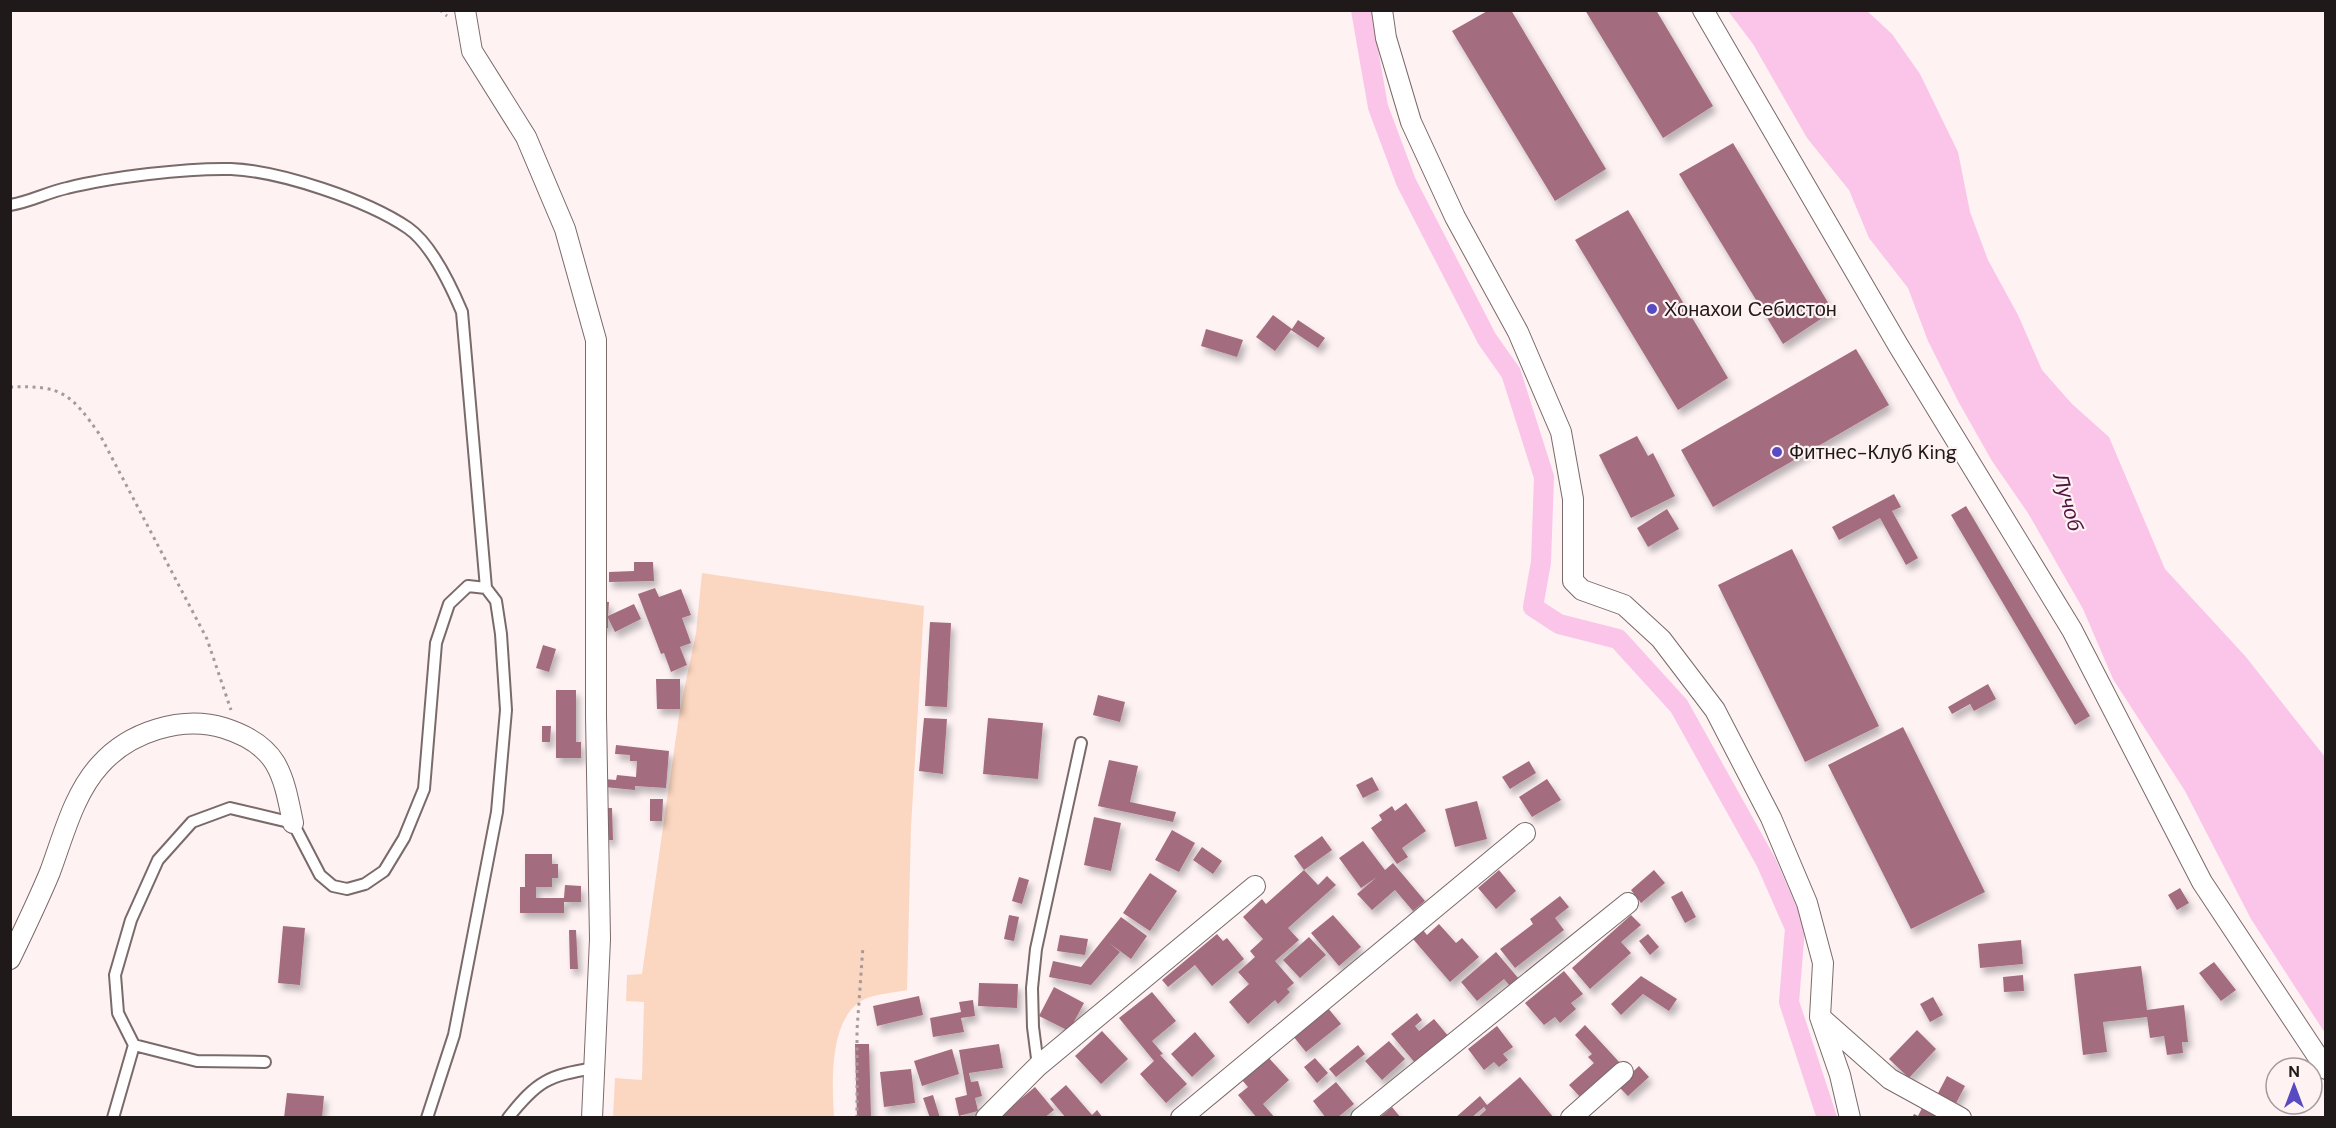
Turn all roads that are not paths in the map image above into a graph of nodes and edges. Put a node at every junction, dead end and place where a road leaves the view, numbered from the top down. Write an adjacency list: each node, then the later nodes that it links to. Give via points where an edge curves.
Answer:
1 (465, 10): 16 (street, via 472,51 526,137 565,229 596,340 600,939)
2 (1382, 10): 12 (street, via 1386,38 1411,123 1455,217 1518,332 1561,432 1573,499 1573,581 1582,590 1624,604 1643,620 1714,710 1771,818 1807,903 1823,963)
3 (1703, 10): 17 (street, via 1898,345 2072,630 2202,882)
4 (10, 205): 5 (lane, via 67,188 232,169 297,181 354,201 409,229 446,273 462,312)
5 (486, 588): 7 (lane, via 468,586 449,604 442,623 435,643 424,789 404,838 384,871 356,887 333,886 320,875); 20 (lane, via 496,601 506,710 497,812 454,1035)
6 (1081, 743): 15 (lane, via 1036,949 1032,988)
7 (293, 823): 11 (street, via 284,778 264,748 239,733 208,723 172,724 134,738 100,765 80,795); 13 (lane, via 230,808 192,822 158,860 131,920 115,975 117,1013)
8 (1524, 833): 24 (street)
9 (1255, 886): 15 (street)
10 (1628, 903): 25 (street)
11 (10, 959)
12 (1820, 1017): 27 (street); 28 (street, via 1890,1079)
13 (134, 1045): 14 (lane, via 197,1061); 19 (lane)
14 (265, 1062)
15 (1038, 1066): 23 (street)
16 (594, 1068): 21 (lane, via 560,1074 530,1090); 22 (street)
17 (2325, 1068)
18 (1623, 1072): 26 (street)
19 (113, 1118)
20 (428, 1118)
21 (508, 1118)
22 (592, 1118)
23 (986, 1118)
24 (1181, 1118)
25 (1361, 1118)
26 (1571, 1118)
27 (1850, 1118)
28 (1961, 1118)

